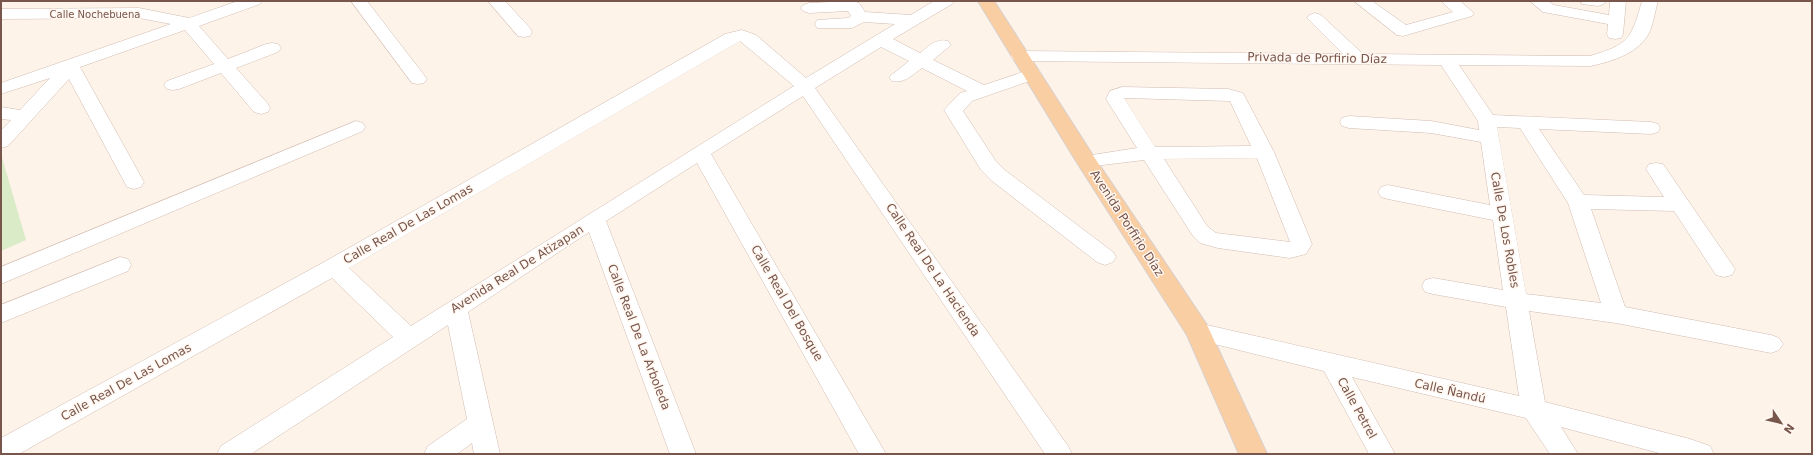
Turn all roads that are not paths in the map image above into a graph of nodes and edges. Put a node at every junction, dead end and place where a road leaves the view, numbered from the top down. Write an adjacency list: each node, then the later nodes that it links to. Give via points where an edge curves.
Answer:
1 (151, 1): 16 (street)
2 (254, 1): 20 (street)
3 (359, 1): 37 (street)
4 (496, 1): 23 (street)
5 (946, 1): 19 (street, Avenida Real De Atizapan)
6 (986, 1): 28 (main road, Avenida Porfirio Díaz)
7 (1362, 1): 22 (street)
8 (1449, 1): 22 (street, via 1466,14)
9 (1538, 1): 15 (street, via 1550,9)
10 (1588, 1): 11 (street)
11 (1598, 1)
12 (809, 8): 13 (street)
13 (855, 8): 19 (street); 21 (street, via 852,23)
14 (1648, 8): 15 (street, via 1630,14); 27 (street, Privada de Porfirio Díaz, via 1640,34)
15 (1617, 9): 27 (street)
16 (139, 13): 17 (street, Calle Nochebuena); 20 (street, Calle Nochebuena)
17 (1, 14)
18 (1315, 18): 29 (street)
19 (913, 20): 24 (street, Avenida Real De Atizapan)
20 (188, 23): 33 (street); 34 (street)
21 (823, 24)
22 (1403, 31): 30 (street, via 1400,45)
23 (524, 32)
24 (881, 40): 31 (street); 39 (street, Avenida Real De Atizapan)
25 (942, 46): 31 (street)
26 (272, 48): 34 (street)
27 (1612, 55): 32 (street, Privada de Porfirio Díaz, via 1591,61)
28 (1020, 56): 29 (street, Privada de Porfirio Díaz); 35 (main road, Avenida Porfirio Díaz)
29 (1359, 59): 30 (street, Privada de Porfirio Díaz)
30 (1411, 59): 32 (street, Privada de Porfirio Díaz)
31 (922, 60): 36 (street); 41 (street)
32 (1447, 60): 49 (street, Calle De Los Robles)
33 (70, 66): 40 (street); 44 (street); 56 (street)
34 (225, 66): 38 (street); 42 (street)
35 (1032, 74): 41 (street); 54 (main road, Avenida Porfirio Díaz)
36 (898, 77)
37 (418, 79)
38 (174, 85)
39 (806, 87): 52 (street, Avenida Real De Atizapan); 64 (street, Calle Real De Las Lomas, via 750,39 742,35 731,38); 84 (street, Calle Real De La Hacienda)
40 (1, 89)
41 (982, 91): 62 (street, via 966,97 953,110 988,165)
42 (261, 108)
43 (1, 113): 44 (street)
44 (25, 116): 50 (street)
45 (1349, 122): 49 (street)
46 (1526, 123): 48 (street); 49 (street); 58 (street)
47 (356, 128): 66 (street)
48 (1651, 128)
49 (1488, 129): 60 (street, Calle De Los Robles)
50 (1, 142)
51 (1264, 152): 53 (street); 53 (street, via 1237,97 1228,94 1122,92 1116,95 1115,99); 53 (street, via 1301,244 1298,249 1208,238 1200,231)
52 (701, 153): 61 (street, Avenida Real De Atizapan); 83 (street, Calle Real Del Bosque)
53 (1150, 153): 54 (street)
54 (1086, 161): 72 (main road, Avenida Porfirio Díaz)
55 (1656, 169): 59 (street)
56 (134, 182)
57 (1388, 192): 60 (street)
58 (1578, 202): 59 (street); 71 (street)
59 (1679, 204): 65 (street)
60 (1503, 215): 68 (street, Calle De Los Robles)
61 (595, 219): 69 (street, Avenida Real De Atizapan); 82 (street, Calle Real De La Arboleda)
62 (1105, 257)
63 (120, 265): 70 (street)
64 (334, 267): 73 (street); 78 (street, Calle Real De Las Lomas)
65 (1724, 269)
66 (1, 276)
67 (1433, 286): 68 (street)
68 (1517, 300): 71 (street); 76 (street, Calle De Los Robles)
69 (456, 307): 73 (street, Avenida Real De Atizapan); 77 (street)
70 (1, 314)
71 (1616, 314): 74 (street)
72 (1198, 332): 75 (street, Calle Ñandú); 85 (main road, Avenida Porfirio Díaz)
73 (409, 338): 79 (street, Avenida Real De Atizapan)
74 (1771, 344)
75 (1332, 363): 76 (street, Calle Ñandú); 86 (street, Calle Petrel)
76 (1534, 410): 87 (street); 88 (street, Calle Ñandú)
77 (480, 424): 80 (street); 81 (street)
78 (1, 451)
79 (230, 454)
80 (437, 454)
81 (487, 454)
82 (683, 454)
83 (873, 454)
84 (1059, 454)
85 (1253, 454)
86 (1382, 454)
87 (1565, 454)
88 (1701, 454)

